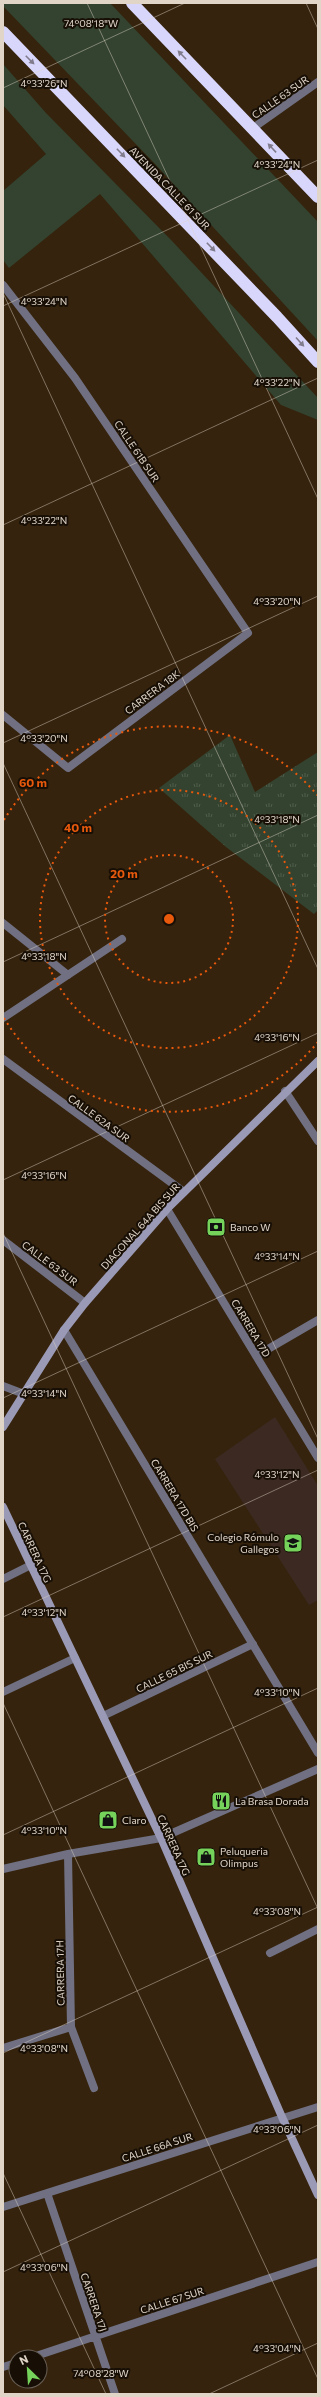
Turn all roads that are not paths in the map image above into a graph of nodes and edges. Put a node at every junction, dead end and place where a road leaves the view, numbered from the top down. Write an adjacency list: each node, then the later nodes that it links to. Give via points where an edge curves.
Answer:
1 (134, 4): 4 (highway, one-way to 1)
2 (3, 32): 7 (highway, AVENIDA CALLE 61 SUR, one-way to 7)
3 (318, 82): 4 (street, CALLE 63 SUR)
4 (253, 128): 5 (highway, one-way to 4)
5 (318, 197)
6 (3, 285): 8 (street, CALLE 61B SUR, via 75,378)
7 (318, 362)
8 (248, 633): 9 (street, CARRERA 18K, via 68,768)
9 (3, 715)
10 (3, 923): 12 (street)
11 (122, 939): 12 (street)
12 (68, 975): 13 (street)
13 (3, 1018)
14 (3, 1059): 18 (street, CALLE 62A SUR)
15 (318, 1060): 16 (street, DIAGONAL 64A BIS SUR)
16 (285, 1091): 17 (street); 18 (street, DIAGONAL 64A BIS SUR)
17 (318, 1141)
18 (184, 1192): 19 (street, DIAGONAL 64A BIS SUR)
19 (167, 1209): 21 (street, DIAGONAL 64A BIS SUR); 24 (street, CARRERA 17D)
20 (3, 1240): 21 (street, CALLE 63 SUR)
21 (85, 1303): 23 (street, DIAGONAL 64A BIS SUR)
22 (318, 1320): 24 (street)
23 (64, 1330): 26 (street, DIAGONAL 64A BIS SUR); 32 (street, CARRERA 17D BIS)
24 (256, 1356): 28 (street, CARRERA 17D)
25 (3, 1386): 26 (street)
26 (24, 1394): 27 (street, DIAGONAL 64A BIS SUR)
27 (3, 1427)
28 (318, 1458)
29 (3, 1506): 30 (street, CARRERA 17G)
30 (31, 1565): 31 (street); 33 (street, CARRERA 17G)
31 (3, 1579)
32 (253, 1644): 35 (street, CALLE 65 BIS SUR); 36 (street, CARRERA 17D BIS)
33 (75, 1658): 34 (street); 35 (street, CARRERA 17G)
34 (3, 1692)
35 (103, 1716): 38 (street, CARRERA 17G)
36 (318, 1753)
37 (318, 1769): 38 (street)
38 (161, 1838): 39 (street); 47 (street, CARRERA 17G)
39 (68, 1854): 40 (street); 43 (street, CARRERA 17H)
40 (3, 1869)
41 (318, 1929): 42 (street)
42 (270, 1953)
43 (71, 2027): 44 (street); 45 (street, CARRERA 17H)
44 (3, 2048)
45 (94, 2088)
46 (318, 2107): 47 (street, CALLE 66A SUR)
47 (282, 2118): 48 (street, CALLE 66A SUR); 49 (street, CARRERA 17G)
48 (47, 2193): 50 (street, CALLE 66A SUR); 52 (street, CARRERA 17J)
49 (318, 2195)
50 (3, 2207)
51 (318, 2262): 52 (street, CALLE 67 SUR)
52 (96, 2336): 53 (street, CALLE 67 SUR); 54 (street, CARRERA 17J)
53 (48, 2352)
54 (115, 2394)

